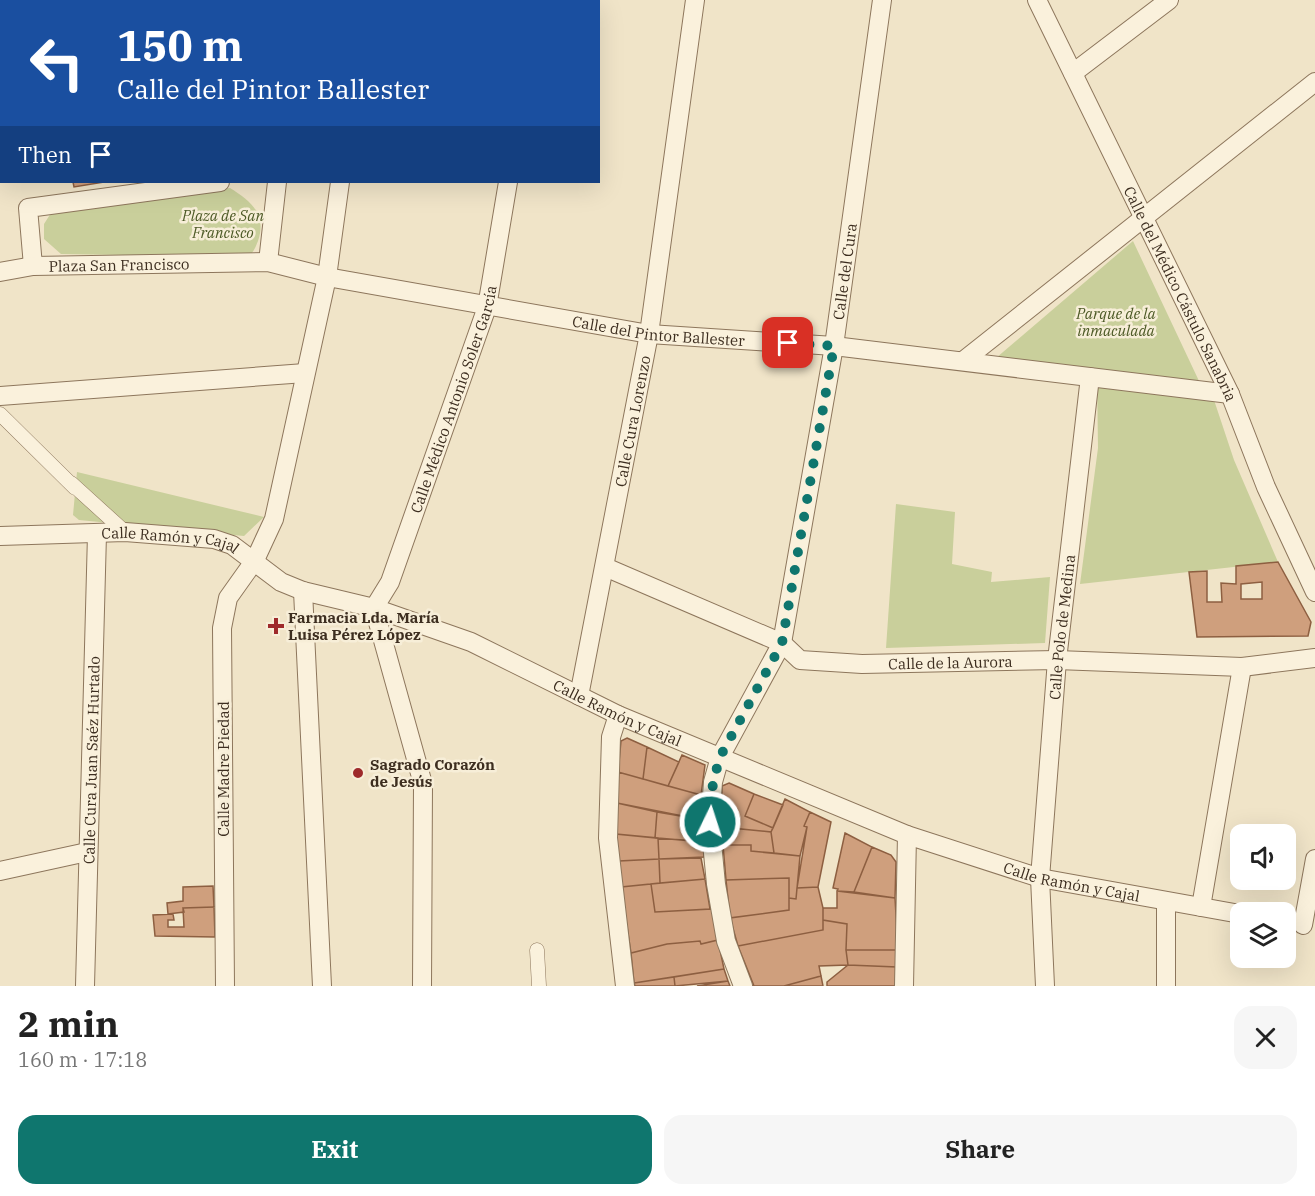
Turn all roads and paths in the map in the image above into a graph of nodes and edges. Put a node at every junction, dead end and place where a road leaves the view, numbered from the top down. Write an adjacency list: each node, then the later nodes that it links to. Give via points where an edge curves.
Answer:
1 (695, 0): 17 (street, Calle Cura Lorenzo)
2 (882, 0): 18 (street, Calle del Cura)
3 (1037, 0): 5 (street, Calle del Médico Cástulo Sanabria)
4 (1169, 0): 5 (street)
5 (1073, 73): 11 (street, Calle del Médico Cástulo Sanabria)
6 (1315, 82): 11 (street)
7 (213, 183): 13 (street, Plaza San Francisco, via 28,208)
8 (277, 183): 12 (street)
9 (340, 183): 15 (street, Calle Madre Piedad)
10 (508, 183): 16 (street, Calle Médico Antonio Soler García)
11 (1143, 216): 19 (street); 22 (street, Calle del Médico Cástulo Sanabria)
12 (268, 262): 13 (street, Plaza San Francisco); 15 (street, Calle del Pintor Ballester)
13 (33, 266): 14 (street)
14 (0, 272)
15 (327, 277): 16 (street, Calle del Pintor Ballester); 20 (street, Calle Madre Piedad)
16 (487, 307): 17 (street, Calle del Pintor Ballester); 34 (street, Calle Médico Antonio Soler García, via 390,582)
17 (649, 334): 18 (street, Calle del Pintor Ballester); 31 (street, Calle Cura Lorenzo)
18 (834, 346): 19 (street, Calle del Pintor Ballester); 35 (street, Calle del Cura)
19 (963, 361): 21 (street, Calle del Pintor Ballester)
20 (306, 374): 23 (street); 30 (street, Calle Madre Piedad, via 274,519)
21 (1090, 376): 22 (street, Calle del Pintor Ballester); 37 (street, Calle Polo de Medina)
22 (1230, 394): 33 (street, Calle del Médico Cástulo Sanabria, via 1266,487)
23 (0, 396)
24 (0, 414): 25 (street)
25 (63, 475): 26 (street); 27 (street)
26 (75, 488)
27 (125, 532): 28 (street, Calle Ramón y Cajal); 30 (street, Calle Ramón y Cajal, via 214,539)
28 (97, 534): 29 (street, Calle Ramón y Cajal); 43 (street, Calle Cura Juan Saéz Hurtado)
29 (0, 536)
30 (255, 560): 32 (street, Calle Ramón y Cajal, via 281,582); 53 (street, Calle Madre Piedad, via 228,598 222,628)
31 (605, 567): 35 (street, Calle de la Aurora); 39 (street, Calle Cura Lorenzo)
32 (303, 591): 34 (street, Calle Ramón y Cajal); 54 (street)
33 (1315, 592)
34 (374, 608): 39 (street, Calle Ramón y Cajal, via 471,642); 55 (street, via 423,784)
35 (782, 643): 37 (street, Calle de la Aurora, via 800,660 862,664); 41 (street, Calle del Cura)
36 (1315, 658): 38 (street, Calle de la Aurora)
37 (1057, 660): 38 (street, Calle de la Aurora); 46 (street, Calle Polo de Medina)
38 (1242, 667): 48 (street)
39 (579, 696): 40 (street, Calle Ramón y Cajal)
40 (618, 715): 41 (street, Calle Ramón y Cajal); 57 (street, via 611,737 608,838)
41 (720, 757): 42 (street, Calle Ramón y Cajal); 58 (street, Calle del Cura, via 713,782 710,822 726,941)
42 (907, 835): 46 (street, Calle Ramón y Cajal); 59 (street)
43 (87, 852): 45 (street); 52 (street, Calle Cura Juan Saéz Hurtado)
44 (1315, 858): 50 (street)
45 (0, 871)
46 (1040, 878): 47 (street, Calle Ramón y Cajal); 60 (street, Calle Polo de Medina)
47 (1166, 902): 48 (street, Calle Ramón y Cajal); 61 (street)
48 (1201, 907): 49 (street, Calle Ramón y Cajal)
49 (1230, 912)
50 (1301, 925)
51 (537, 950): 56 (street)
52 (85, 986)
53 (225, 986)
54 (322, 986)
55 (422, 986)
56 (538, 986)
57 (626, 986)
58 (742, 986)
59 (904, 986)
60 (1045, 986)
61 (1166, 986)

